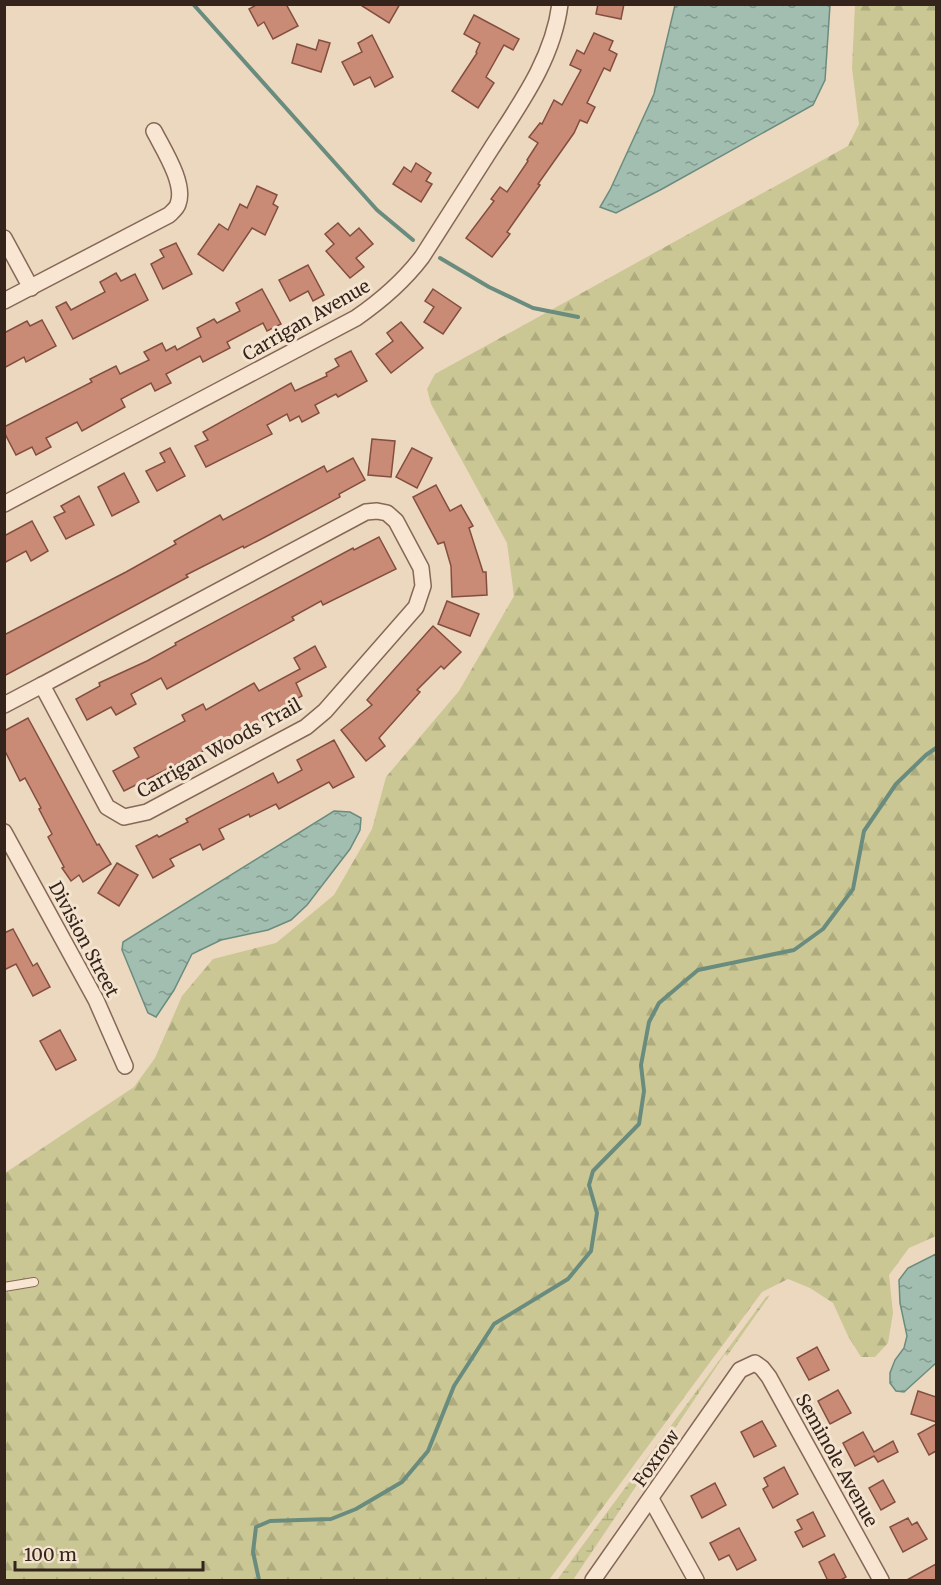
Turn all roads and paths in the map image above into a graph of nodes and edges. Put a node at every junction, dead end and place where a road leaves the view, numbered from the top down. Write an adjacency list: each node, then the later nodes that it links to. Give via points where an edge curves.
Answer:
1 (560, 4): 6 (street, Carrigan Avenue, via 546,56 530,87 422,257 381,301 356,318)
2 (154, 131): 4 (street, via 178,181 178,204 169,215)
3 (4, 237): 4 (street)
4 (31, 288): 5 (street)
5 (4, 301)
6 (4, 504)
7 (42, 685): 7 (street, Carrigan Woods Trail, via 366,512 387,513 396,520 421,568 423,586 416,607 325,711 306,727 147,812 123,817 107,807); 8 (street, Carrigan Woods Trail)
8 (4, 705)
9 (4, 832): 10 (street, Division Street, via 96,1000)
10 (125, 1066)
11 (34, 1282): 12 (lane)
12 (4, 1287)
13 (755, 1363): 14 (street, Foxrow, via 740,1370); 17 (street, Seminole Avenue, via 769,1377)
14 (651, 1499): 15 (street, Foxrow); 16 (street)
15 (593, 1581)
16 (696, 1581)
17 (881, 1581)

